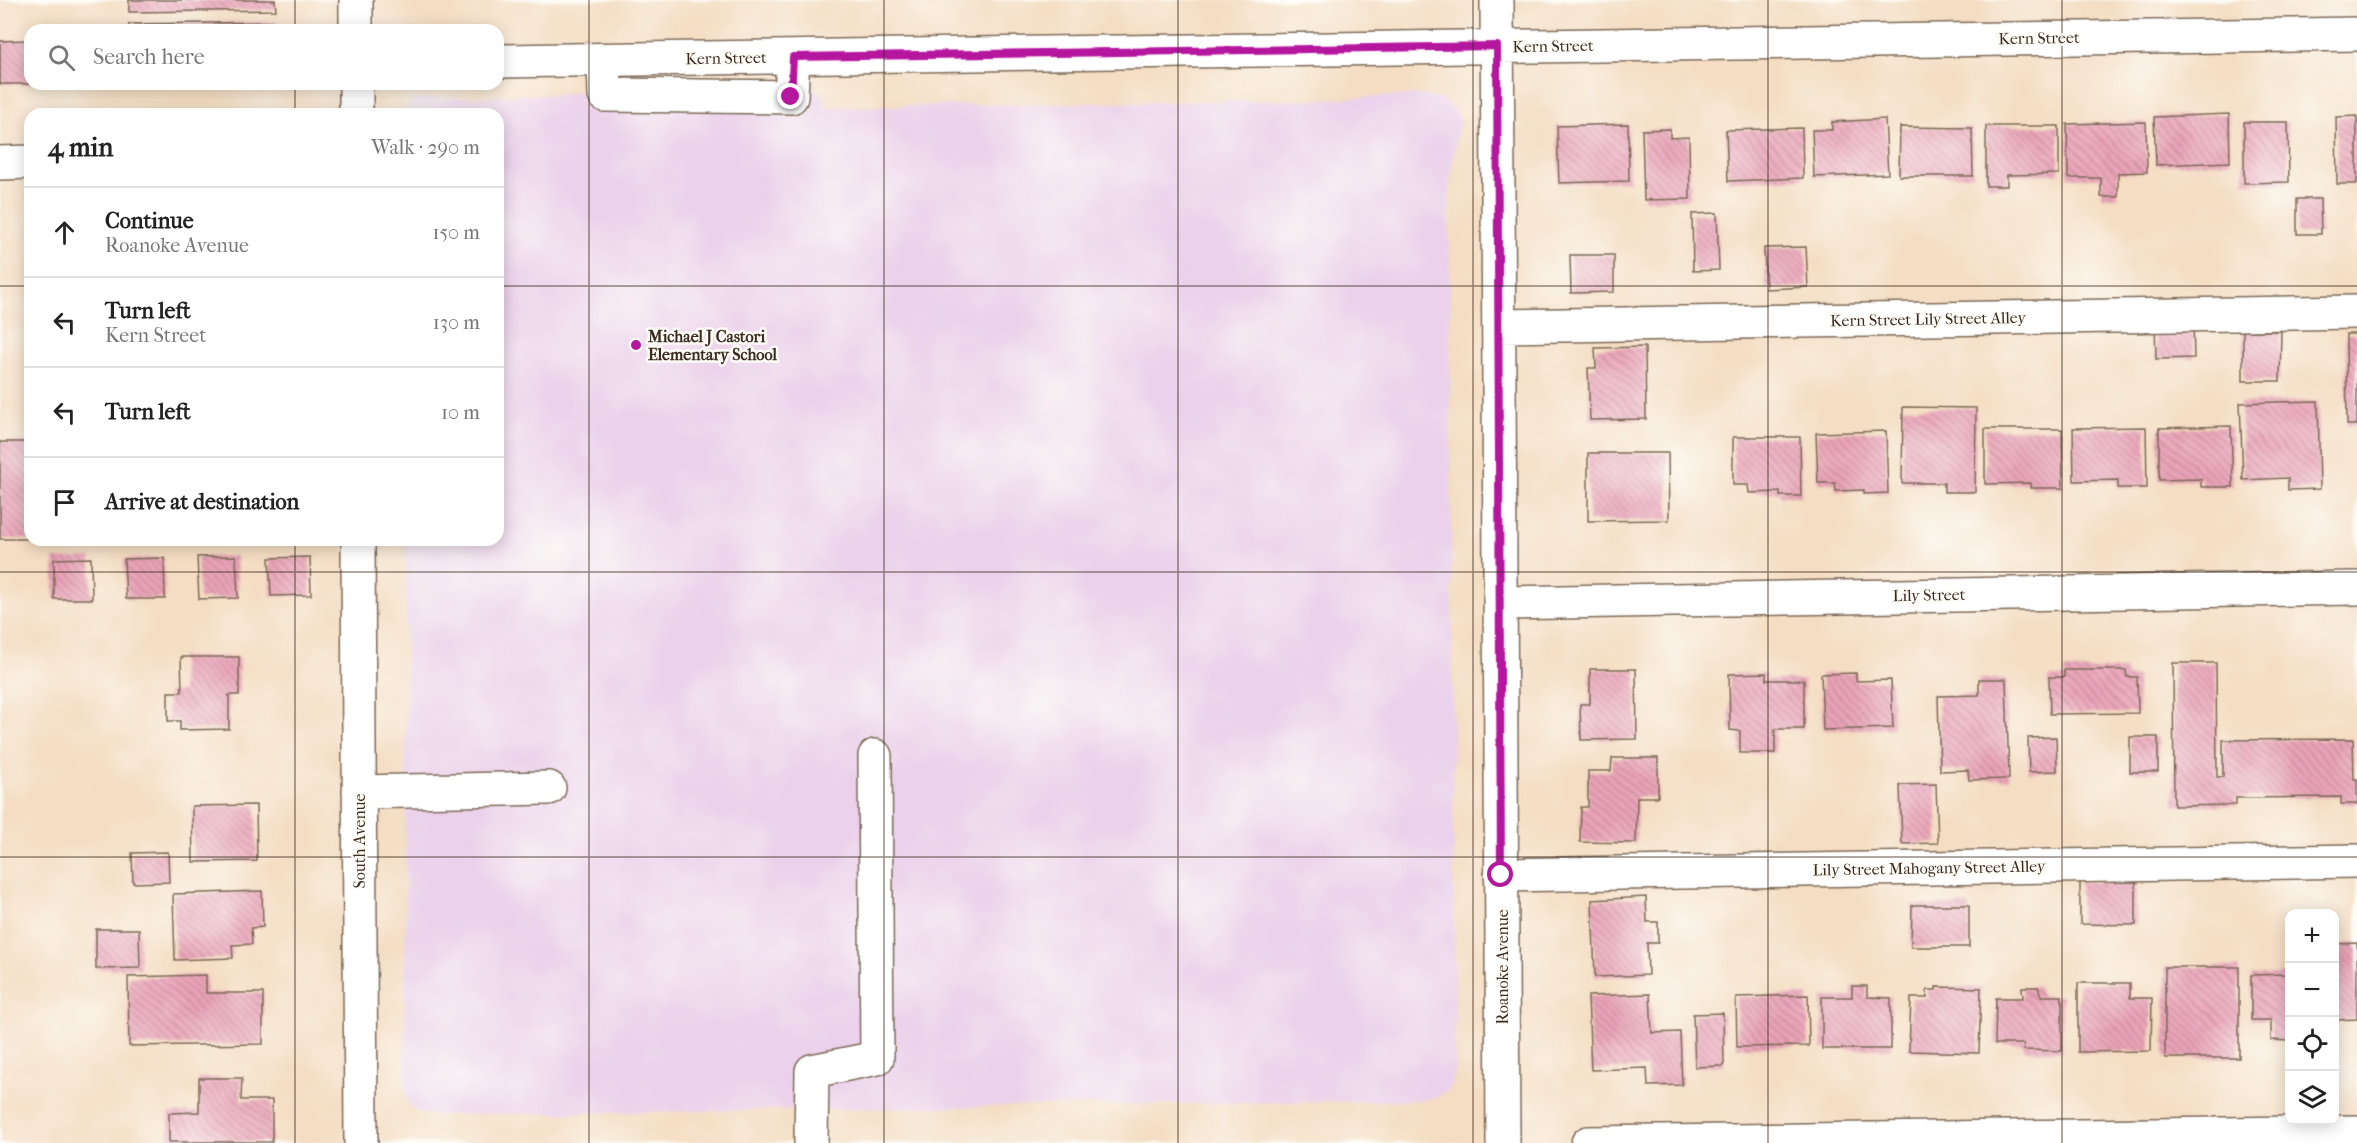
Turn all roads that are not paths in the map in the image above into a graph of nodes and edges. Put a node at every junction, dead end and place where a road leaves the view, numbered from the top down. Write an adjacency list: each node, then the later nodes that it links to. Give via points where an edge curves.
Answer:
1 (356, 0): 3 (street)
2 (1497, 0): 5 (street, Roanoke Avenue)
3 (356, 24)
4 (2357, 34): 5 (street, Kern Street)
5 (1497, 46): 6 (street, Kern Street); 12 (street, Roanoke Avenue)
6 (504, 61)
7 (356, 90): 8 (street)
8 (356, 108)
9 (0, 162): 10 (street)
10 (24, 162)
11 (2357, 312): 12 (street, Kern Street Lily Street Alley)
12 (1499, 326): 15 (street, Roanoke Avenue)
13 (358, 546): 18 (street, South Avenue)
14 (2357, 588): 15 (street, Lily Street)
15 (1500, 603): 20 (street, Roanoke Avenue)
16 (875, 756): 23 (street, via 877,1058 812,1071)
17 (549, 788): 18 (street)
18 (359, 792): 22 (street, South Avenue)
19 (2357, 861): 20 (street, Lily Street Mahogany Street Alley)
20 (1501, 875): 24 (street, Roanoke Avenue)
21 (2357, 1132): 25 (street)
22 (361, 1143)
23 (811, 1143)
24 (1503, 1143)
25 (1588, 1143)

